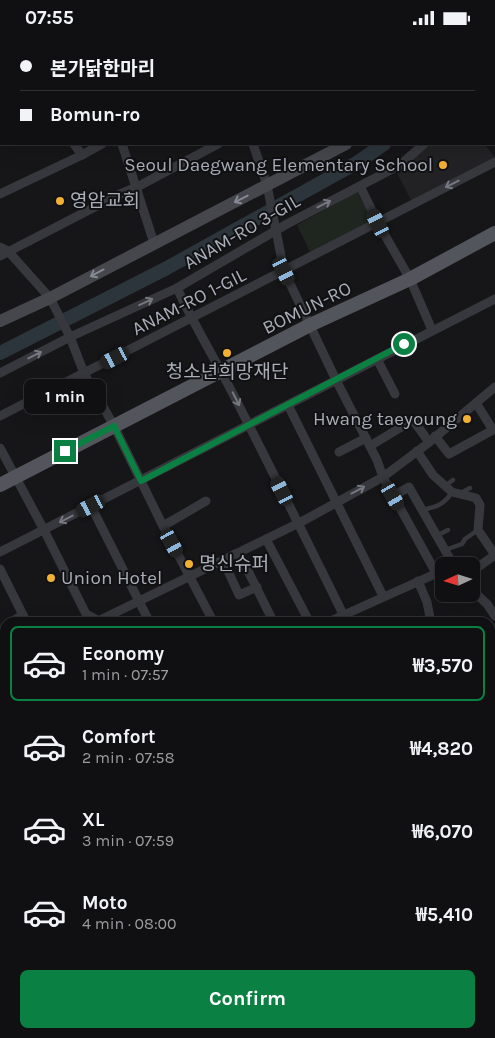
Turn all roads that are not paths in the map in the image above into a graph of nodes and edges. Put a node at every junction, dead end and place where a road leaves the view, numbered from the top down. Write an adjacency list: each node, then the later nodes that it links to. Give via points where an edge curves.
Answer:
1 (75, 145): 8 (street)
2 (100, 145): 8 (street)
3 (122, 145): 12 (street)
4 (216, 145): 12 (street)
5 (253, 145): 10 (street)
6 (343, 145): 10 (main road)
7 (423, 145): 11 (street, ANAM-RO 3-GIL, via 400,165)
8 (82, 155): 13 (street)
9 (495, 162): 14 (street, ANAM-RO 1-GIL, one-way to 14)
10 (267, 185): 15 (street); 17 (main road, one-way to 17)
11 (360, 186): 14 (street); 15 (street, ANAM-RO 3-GIL, one-way to 11)
12 (137, 187): 17 (street); 18 (street)
13 (0, 194)
14 (378, 223): 19 (street, ANAM-RO 1-GIL); 20 (street)
15 (276, 230): 19 (street); 21 (street, ANAM-RO 3-GIL)
16 (495, 233): 20 (main road, BOMUN-RO)
17 (154, 243): 22 (main road, one-way to 22)
18 (3, 251): 22 (street)
19 (284, 271): 24 (street, ANAM-RO 1-GIL); 26 (street)
20 (410, 279): 26 (main road, BOMUN-RO); 27 (street)
21 (177, 288): 24 (street); 28 (street, ANAM-RO 3-GIL, one-way to 21)
22 (50, 298): 25 (main road); 28 (street)
23 (495, 299): 27 (street)
24 (191, 319): 30 (street); 32 (street, ANAM-RO 1-GIL)
25 (0, 321)
26 (310, 325): 30 (main road, BOMUN-RO); 33 (street)
27 (432, 330): 29 (street)
28 (70, 337): 31 (street, ANAM-RO 3-GIL, one-way to 28); 32 (street)
29 (377, 359): 33 (street); 35 (street)
30 (222, 372): 39 (street, one-way to 39); 40 (main road, BOMUN-RO)
31 (0, 373)
32 (84, 373): 38 (street, ANAM-RO 1-GIL); 40 (street)
33 (336, 380): 37 (street); 42 (street)
34 (495, 387): 36 (street)
35 (395, 394)
36 (476, 403): 41 (street); 41 (street, via 493,430 449,453)
37 (288, 405): 39 (street); 54 (street)
38 (0, 416)
39 (249, 425): 48 (street); 57 (street)
40 (114, 426): 46 (main road, BOMUN-RO); 48 (street)
41 (432, 439): 42 (street, via 413,420); 44 (street)
42 (368, 442): 45 (street); 47 (street)
43 (0, 448): 46 (street)
44 (417, 451): 47 (street); 50 (street, via 433,475)
45 (339, 452)
46 (15, 477): 49 (main road, BOMUN-RO); 59 (street)
47 (383, 477): 52 (street); 54 (street, one-way to 47)
48 (141, 481): 55 (street); 58 (street)
49 (0, 485)
50 (453, 488): 51 (lane); 56 (lane, via 447,500 439,506); 61 (street, via 476,498 480,505)
51 (470, 488)
52 (393, 496): 56 (street, via 409,487); 70 (street)
53 (206, 501): 58 (street)
54 (337, 502): 57 (street); 78 (street)
55 (91, 506): 59 (street, one-way to 59); 79 (street)
56 (422, 510): 62 (street)
57 (298, 523): 63 (street); 81 (street)
58 (163, 526): 74 (street)
59 (44, 530): 65 (street); 84 (street, via 86,614)
60 (448, 530): 62 (lane)
61 (478, 530): 64 (lane, via 462,544); 67 (street)
62 (436, 535): 64 (street)
63 (266, 539): 66 (street); 89 (street)
64 (444, 550): 68 (street)
65 (0, 552)
66 (235, 554): 69 (street); 76 (street, via 241,557)
67 (495, 555): 71 (street)
68 (448, 557)
69 (223, 560): 74 (street); 76 (street, via 239,595)
70 (435, 563)
71 (480, 566)
72 (0, 569): 83 (street)
73 (435, 573): 75 (street)
74 (190, 576): 79 (street); 87 (street)
75 (418, 581): 78 (street); 91 (street)
76 (256, 587): 88 (street)
77 (480, 595): 80 (street)
78 (383, 596): 81 (street)
79 (140, 601): 85 (street); 86 (street)
80 (491, 602): 82 (street)
81 (343, 614): 90 (street)
82 (495, 616)
83 (24, 617)
84 (91, 617)
85 (106, 617)
86 (147, 617)
87 (211, 617)
88 (271, 617)
89 (307, 617)
90 (337, 617)
91 (430, 617)

